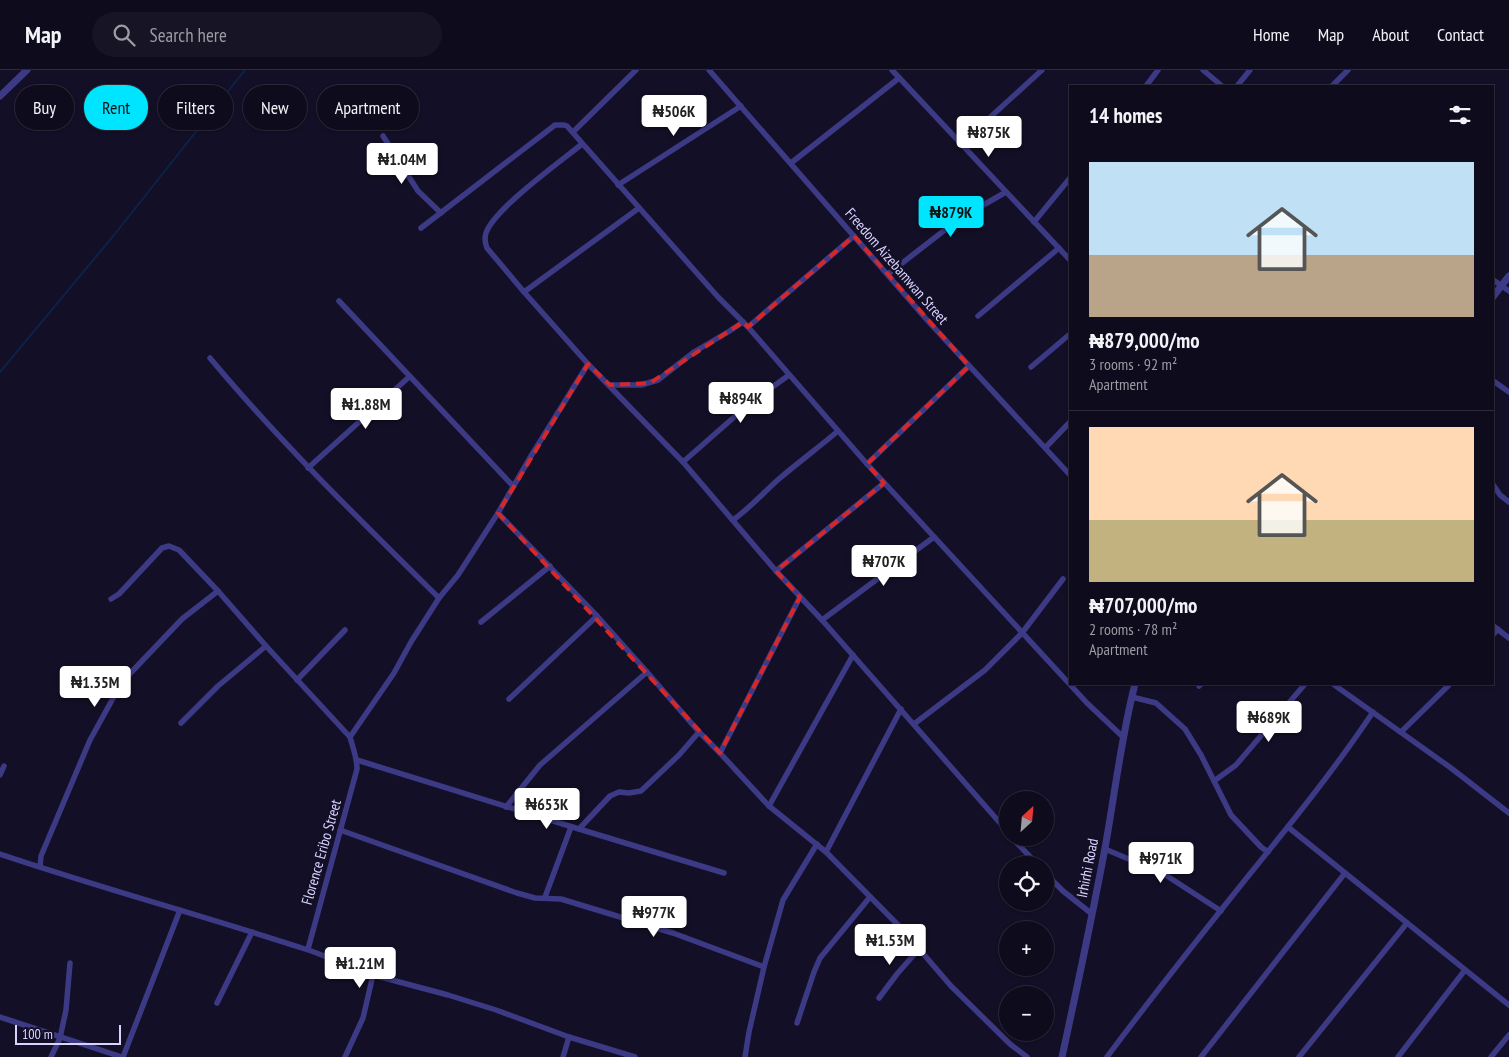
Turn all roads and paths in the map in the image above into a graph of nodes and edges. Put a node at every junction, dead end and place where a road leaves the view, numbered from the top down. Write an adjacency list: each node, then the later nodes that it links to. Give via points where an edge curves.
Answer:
1 (27, 70): 15 (street)
2 (636, 70): 17 (street)
3 (708, 70): 16 (street, Freedom Aizebamwan Street)
4 (892, 70): 10 (street)
5 (1042, 70): 19 (street)
6 (1158, 70): 11 (street)
7 (1203, 70): 12 (street)
8 (1250, 70): 13 (street)
9 (1348, 70): 14 (street)
10 (899, 78): 19 (street); 21 (street)
11 (1147, 85)
12 (1221, 85)
13 (1238, 85)
14 (1333, 85)
15 (0, 96)
16 (741, 106): 21 (street, Freedom Aizebamwan Street); 23 (street)
17 (573, 132): 20 (street); 26 (street, via 564,125 555,126)
18 (383, 136): 26 (street, via 418,192)
19 (962, 143): 24 (street)
20 (582, 144): 23 (street); 37 (street, via 502,212 486,233 488,248)
21 (791, 163): 29 (street, Freedom Aizebamwan Street)
22 (1069, 179): 27 (street)
23 (618, 185): 25 (street)
24 (1006, 192): 27 (street); 32 (street, via 959,219)
25 (639, 208): 37 (street); 41 (street)
26 (442, 212): 28 (street)
27 (1034, 222): 30 (street)
28 (421, 228)
29 (854, 236): 32 (street, Freedom Aizebamwan Street); 42 (street)
30 (1059, 248): 31 (street); 40 (street)
31 (1069, 259)
32 (888, 274): 46 (street, Freedom Aizebamwan Street)
33 (1509, 276): 35 (street)
34 (1494, 280): 35 (street)
35 (1502, 285): 36 (street); 38 (street)
36 (1509, 291)
37 (524, 292): 45 (street)
38 (1494, 295)
39 (339, 301): 49 (street)
40 (978, 316)
41 (743, 322): 42 (street); 51 (street, via 694,352 658,380 641,385)
42 (748, 327): 48 (street)
43 (1069, 335): 47 (street)
44 (210, 358): 58 (street)
45 (588, 364): 51 (street); 61 (street)
46 (969, 366): 55 (street, Freedom Aizebamwan Street); 57 (street)
47 (1031, 367)
48 (789, 375): 54 (street); 56 (street, via 749,404)
49 (409, 377): 58 (street); 61 (street)
50 (1494, 381): 52 (street)
51 (610, 385): 56 (street)
52 (1509, 392)
53 (1069, 423): 55 (street)
54 (838, 431): 57 (street); 65 (street)
55 (1046, 447): 59 (street, Freedom Aizebamwan Street)
56 (684, 462): 65 (street)
57 (867, 464): 60 (street)
58 (308, 468): 72 (street)
59 (1069, 474)
60 (884, 483): 66 (street); 68 (street)
61 (513, 486): 64 (street)
62 (1494, 486): 63 (street)
63 (1509, 502)
64 (498, 513): 67 (street); 72 (street)
65 (733, 520): 68 (street)
66 (934, 537): 75 (street); 80 (street)
67 (550, 566): 74 (street); 76 (street)
68 (776, 571): 71 (street)
69 (1063, 579): 80 (street)
70 (218, 591): 73 (street, via 179,550 169,546 162,548); 83 (street); 123 (street, via 182,618 122,682 90,740 41,856)
71 (800, 597): 75 (street); 103 (street)
72 (439, 598): 102 (street, via 394,673)
73 (111, 599)
74 (597, 616): 85 (street); 94 (street)
75 (822, 620): 84 (street)
76 (482, 622)
77 (1494, 627): 79 (street)
78 (345, 630): 86 (street)
79 (1498, 630): 81 (street); 82 (street)
80 (1022, 633): 87 (street); 98 (street, via 985,670)
81 (1494, 634)
82 (1509, 638)
83 (266, 646): 86 (street); 97 (street, via 218,686)
84 (853, 655): 95 (street); 108 (street)
85 (647, 672): 99 (street); 109 (street, via 540,765)
86 (297, 680): 102 (street)
87 (1069, 684)
88 (1070, 685): 101 (street)
89 (1135, 685): 93 (street, Irhirhi Road)
90 (1304, 685): 107 (street, via 1236,765)
91 (1334, 685): 96 (street)
92 (1449, 685): 100 (street)
93 (1132, 697): 101 (street, Irhirhi Road); 107 (street, via 1156,703 1185,729)
94 (509, 699)
95 (901, 709): 98 (street); 119 (street)
96 (1373, 712): 100 (street); 113 (street)
97 (181, 723)
98 (914, 724): 111 (street)
99 (699, 732): 103 (street); 114 (street, via 641,791 618,792 610,796)
100 (1401, 732): 110 (street)
101 (1123, 736): 118 (street, Irhirhi Road)
102 (350, 737): 104 (street)
103 (720, 753): 108 (street)
104 (357, 760): 109 (street); 115 (street, Florence Eribo Street)
105 (4, 766): 106 (street)
106 (0, 775)
107 (1214, 781): 120 (street, via 1231,815)
108 (769, 806): 116 (street)
109 (506, 807): 112 (street)
110 (1509, 813)
111 (999, 822)
112 (571, 827): 114 (street); 128 (street)
113 (1288, 827): 120 (street); 124 (street)
114 (580, 829): 125 (street)
115 (340, 830): 128 (street, via 517,893); 135 (street, Florence Eribo Street)
116 (816, 844): 119 (street); 137 (street, via 783,900)
117 (1020, 846): 122 (street)
118 (1105, 849): 130 (street, via 1164,874); 131 (street, Irhirhi Road)
119 (826, 852): 127 (street)
120 (1268, 852): 130 (street)
121 (0, 854): 123 (street)
122 (1029, 856)
123 (40, 867): 129 (street)
124 (1345, 873): 132 (street); 157 (street)
125 (724, 874)
126 (1054, 882): 131 (street)
127 (870, 896): 134 (street); 144 (street, via 820,958)
128 (545, 898): 137 (street, via 561,899 673,933)
129 (180, 910): 133 (street); 149 (street)
130 (1221, 911): 156 (street)
131 (1092, 914): 155 (street, Irhirhi Road)
132 (1406, 923): 138 (street); 158 (street)
133 (252, 932): 135 (street); 141 (street)
134 (919, 949): 140 (street); 154 (street, via 951,986)
135 (308, 950): 139 (street)
136 (70, 963): 147 (street)
137 (764, 967): 153 (street)
138 (1465, 970): 142 (street); 159 (street)
139 (373, 975): 146 (street, via 496,1010); 150 (street, via 363,1018)
140 (879, 998)
141 (217, 1003)
142 (1509, 1005)
143 (0, 1017): 147 (street)
144 (797, 1023)
145 (1509, 1035): 160 (street)
146 (569, 1037): 151 (street); 152 (street)
147 (60, 1038): 148 (street); 149 (street)
148 (51, 1057)
149 (122, 1057)
150 (345, 1057)
151 (562, 1057)
152 (635, 1057)
153 (745, 1057)
154 (1027, 1057)
155 (1062, 1057)
156 (1107, 1057)
157 (1201, 1057)
158 (1300, 1057)
159 (1398, 1057)
160 (1491, 1057)

